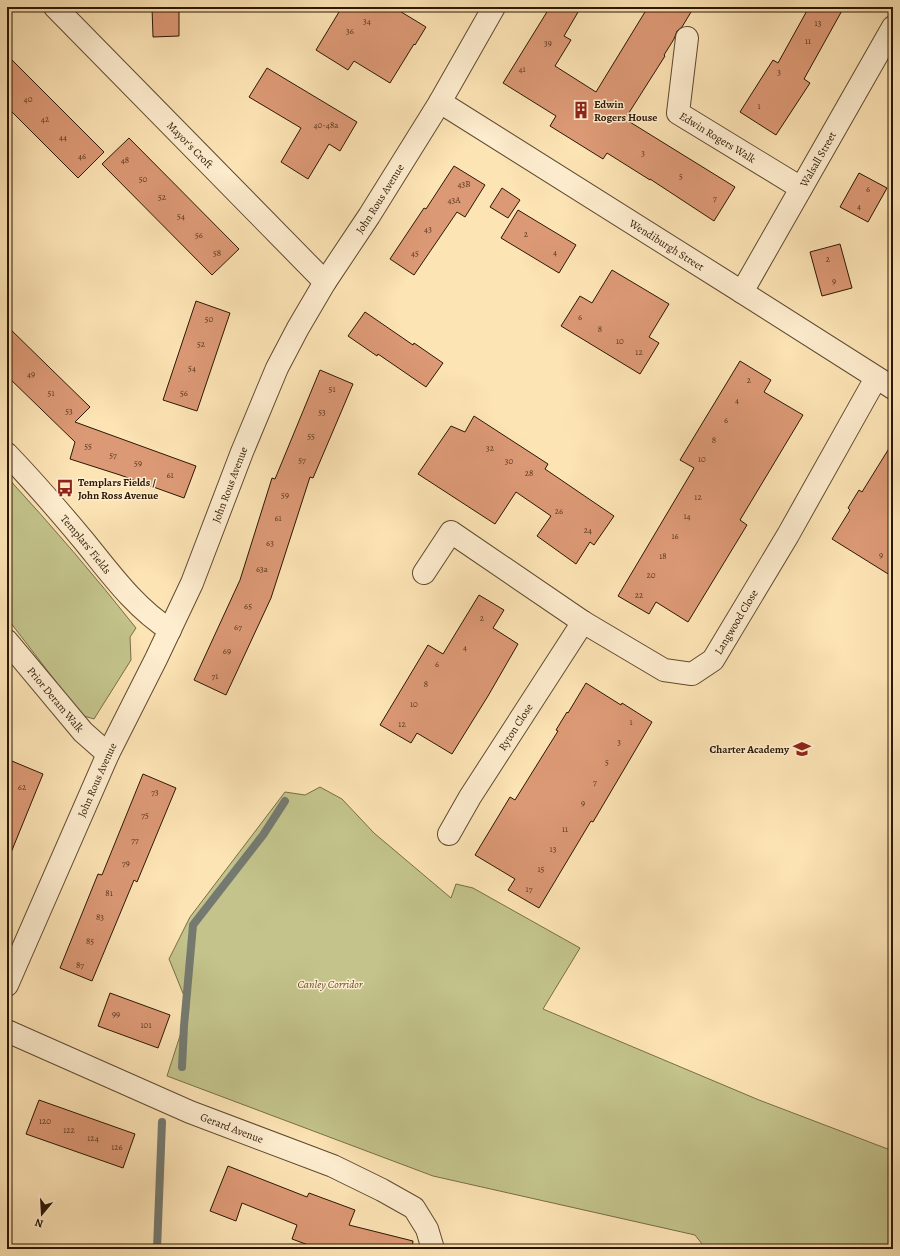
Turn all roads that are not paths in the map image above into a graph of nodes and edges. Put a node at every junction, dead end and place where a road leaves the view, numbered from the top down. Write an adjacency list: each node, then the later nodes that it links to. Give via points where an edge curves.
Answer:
1 (494, 7): 5 (street, John Rous Avenue)
2 (68, 12): 7 (street, Mayor's Croft)
3 (893, 27): 6 (street, Walsall Street)
4 (687, 38): 6 (street, Edwin Rogers Walk, via 678,113)
5 (440, 102): 7 (street, John Rous Avenue); 8 (street, Wendiburgh Street)
6 (801, 188): 8 (street, Walsall Street)
7 (325, 282): 13 (street, John Rous Avenue, via 277,368 192,583)
8 (742, 292): 9 (street, Wendiburgh Street)
9 (884, 383): 12 (street, Langwood Close, via 713,660 692,674 664,670)
10 (7, 454): 13 (street, Templars' Fields, via 57,508 134,601 155,621)
11 (424, 573): 12 (street, Langwood Close, via 451,532)
12 (583, 622): 16 (street, Ryton Close, via 470,797)
13 (170, 630): 15 (street, John Rous Avenue)
14 (7, 641): 15 (street, Prior Deram Walk, via 83,732)
15 (108, 754): 17 (street, John Rous Avenue)
16 (449, 834)
17 (7, 985)
18 (7, 1031): 19 (street, Gerard Avenue, via 190,1112 333,1166 382,1190 414,1208 427,1229)
19 (433, 1249)

